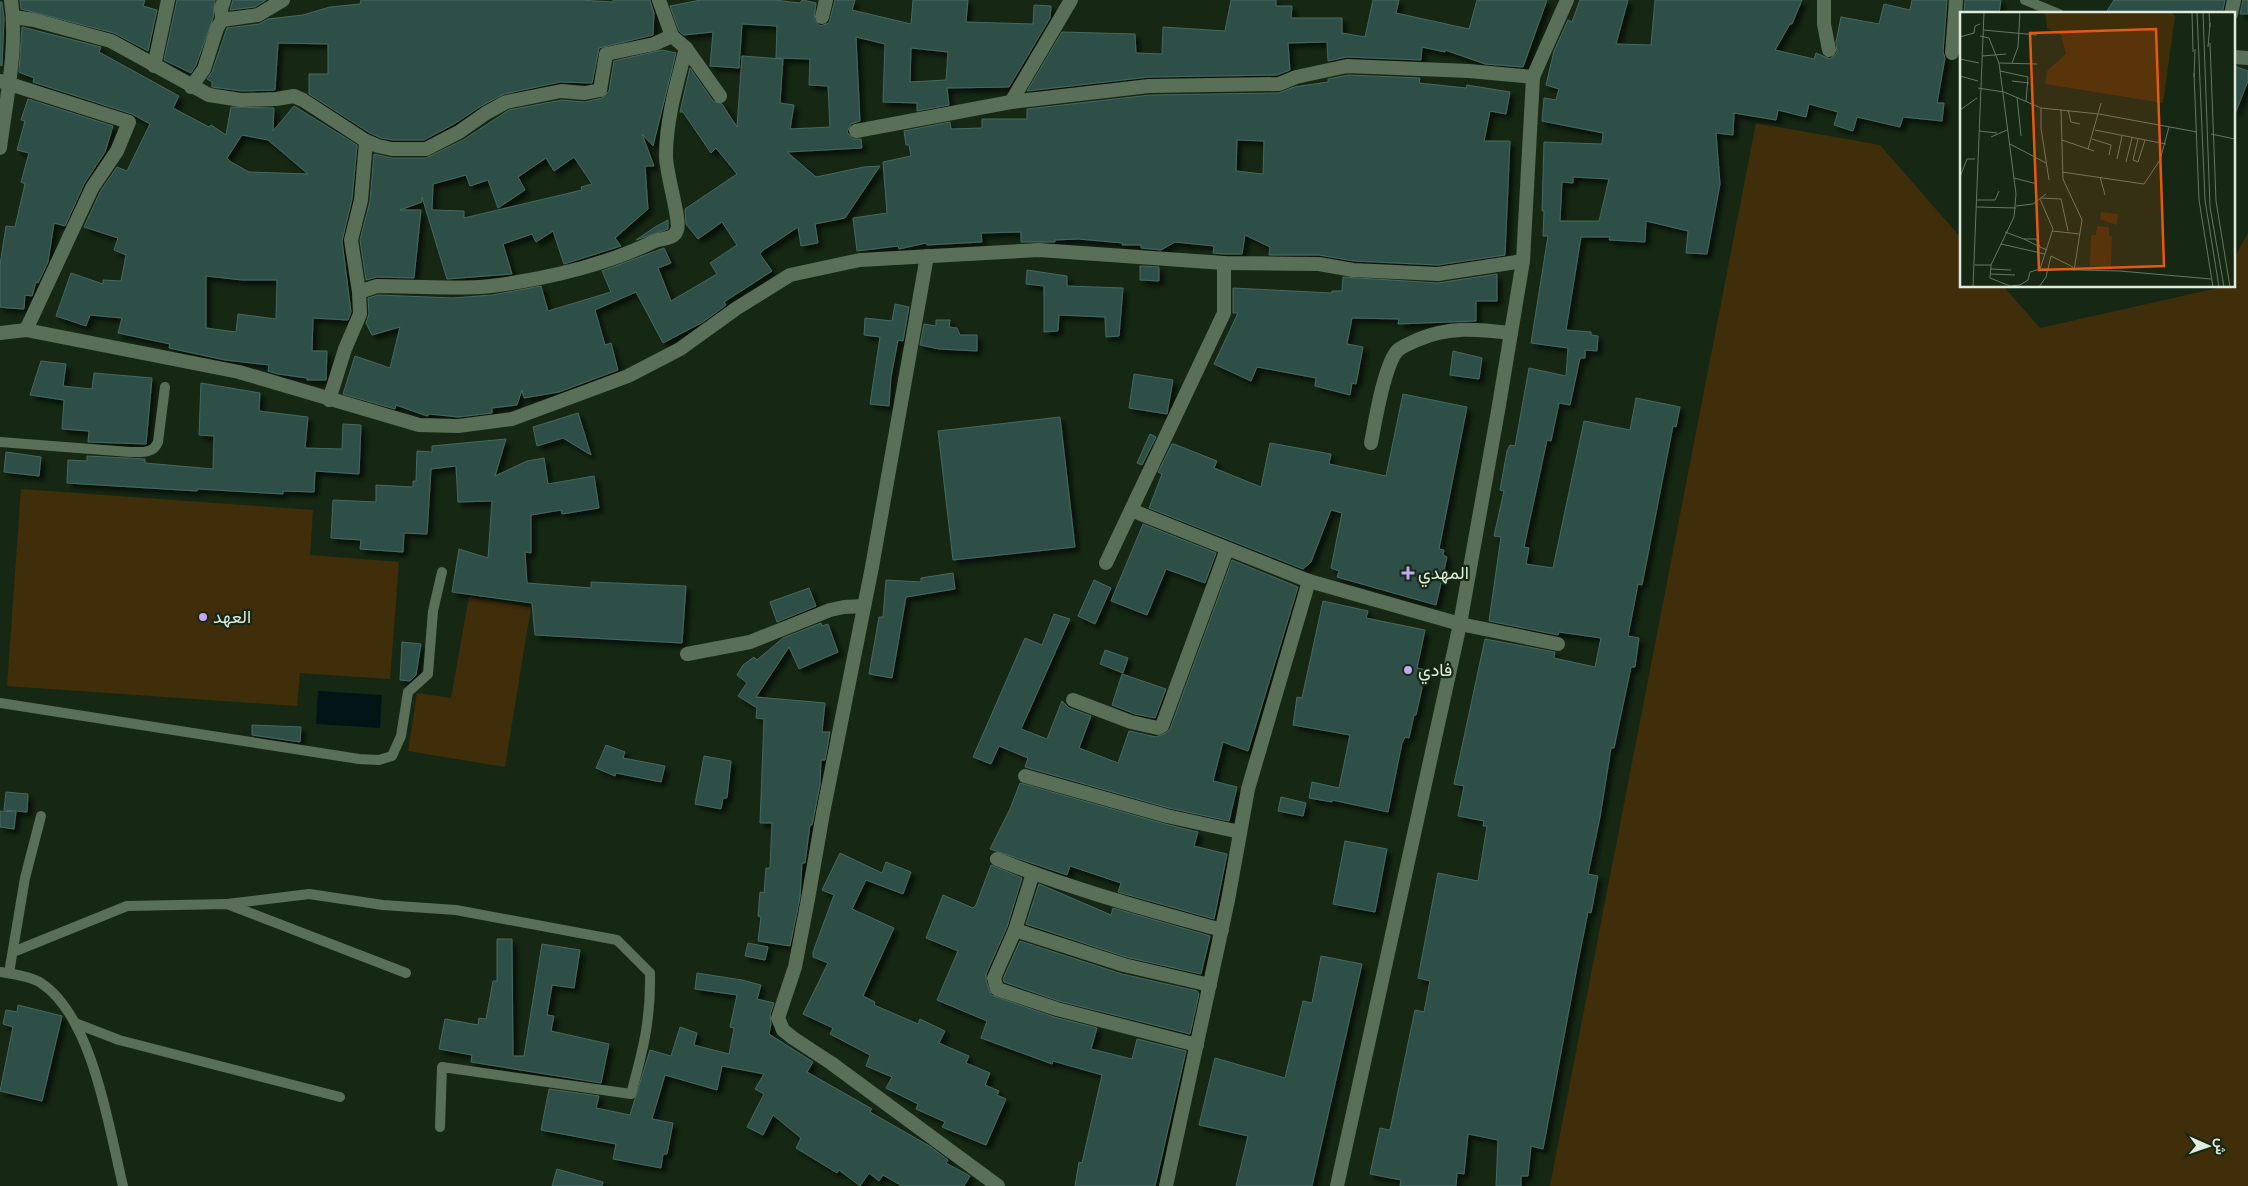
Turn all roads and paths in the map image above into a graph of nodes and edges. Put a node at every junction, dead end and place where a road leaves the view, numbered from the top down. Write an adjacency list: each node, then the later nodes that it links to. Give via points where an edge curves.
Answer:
1 (11, 0): 13 (street)
2 (168, 0): 20 (street)
3 (224, 0): 15 (street)
4 (282, 0): 15 (street, via 258,15)
5 (659, 0): 16 (street)
6 (826, 0): 14 (street)
7 (1071, 0): 25 (street)
8 (1568, 0): 21 (street)
9 (1824, 0): 18 (street)
10 (1956, 0): 19 (street)
11 (2025, 0): 12 (lane)
12 (2054, 12)
13 (14, 17): 20 (street, via 111,42); 22 (street)
14 (822, 17)
15 (222, 20): 23 (street, via 216,28 204,69)
16 (672, 36): 17 (street); 27 (street, via 654,44 606,54 600,90 561,91 506,102 426,149 392,149)
17 (686, 48): 24 (street); 32 (street, via 670,112 666,155 668,180 678,221 677,232 672,237 570,270 489,286 377,286)
18 (1829, 50)
19 (1952, 53)
20 (154, 66): 23 (street)
21 (1533, 77): 25 (street, via 1347,66 1279,84 1148,86); 30 (street)
22 (4, 82): 28 (street); 33 (street, via 129,122 117,151 92,188)
23 (190, 87): 27 (street, via 209,95 241,100 294,96)
24 (720, 96)
25 (1011, 102): 26 (street)
26 (856, 131)
27 (366, 140): 32 (street, via 361,200 351,240)
28 (0, 148)
29 (927, 256): 31 (street, via 1039,250); 37 (street, via 860,260 790,275 680,349 628,376 512,419 458,426 419,425); 45 (street)
30 (1523, 261): 31 (street, via 1438,274 1353,270 1319,264); 34 (street)
31 (1224, 263): 40 (street, via 1224,313)
32 (360, 292): 37 (street, via 360,314)
33 (26, 330): 35 (street); 37 (street, via 239,372)
34 (1511, 332): 39 (street, via 1470,328 1445,330 1396,352 1385,379); 46 (street)
35 (0, 333)
36 (165, 387): 38 (lane, via 158,442 150,451)
37 (329, 400)
38 (0, 442)
39 (1371, 443)
40 (1130, 510): 41 (street); 42 (street)
41 (1227, 549): 44 (street); 49 (street, via 1162,726 1131,722)
42 (1106, 563)
43 (442, 572): 50 (lane, via 434,611 428,674 408,692 401,736 392,756 386,759 359,759)
44 (1308, 581): 46 (street); 53 (street, via 1248,789)
45 (864, 606): 48 (street, via 830,610 733,647); 68 (street, via 795,967 780,1009 779,1024 793,1038)
46 (1460, 624): 47 (street); 70 (street)
47 (1558, 644)
48 (687, 654)
49 (1072, 700)
50 (0, 703)
51 (1025, 776): 53 (street, via 1167,816)
52 (42, 816): 59 (lane, via 25,878)
53 (1240, 832): 58 (street)
54 (997, 858): 55 (street)
55 (1033, 873): 57 (street); 58 (street, via 1129,905)
56 (227, 904): 59 (lane, via 127,906); 61 (lane); 66 (lane, via 309,894 456,910 618,940 650,973 651,1006 646,1040 631,1094 442,1067)
57 (1015, 930): 62 (street, via 1124,965); 64 (street, via 994,978 997,989 1057,1009)
58 (1222, 930): 62 (street)
59 (13, 952): 60 (lane)
60 (5, 973): 63 (lane, via 40,982 57,997)
61 (406, 973)
62 (1210, 984): 64 (street)
63 (75, 1023): 65 (lane, via 119,1040); 67 (lane, via 89,1050)
64 (1197, 1045): 69 (street)
65 (340, 1096)
66 (440, 1127)
67 (124, 1186)
68 (998, 1186)
69 (1166, 1186)
70 (1337, 1186)

